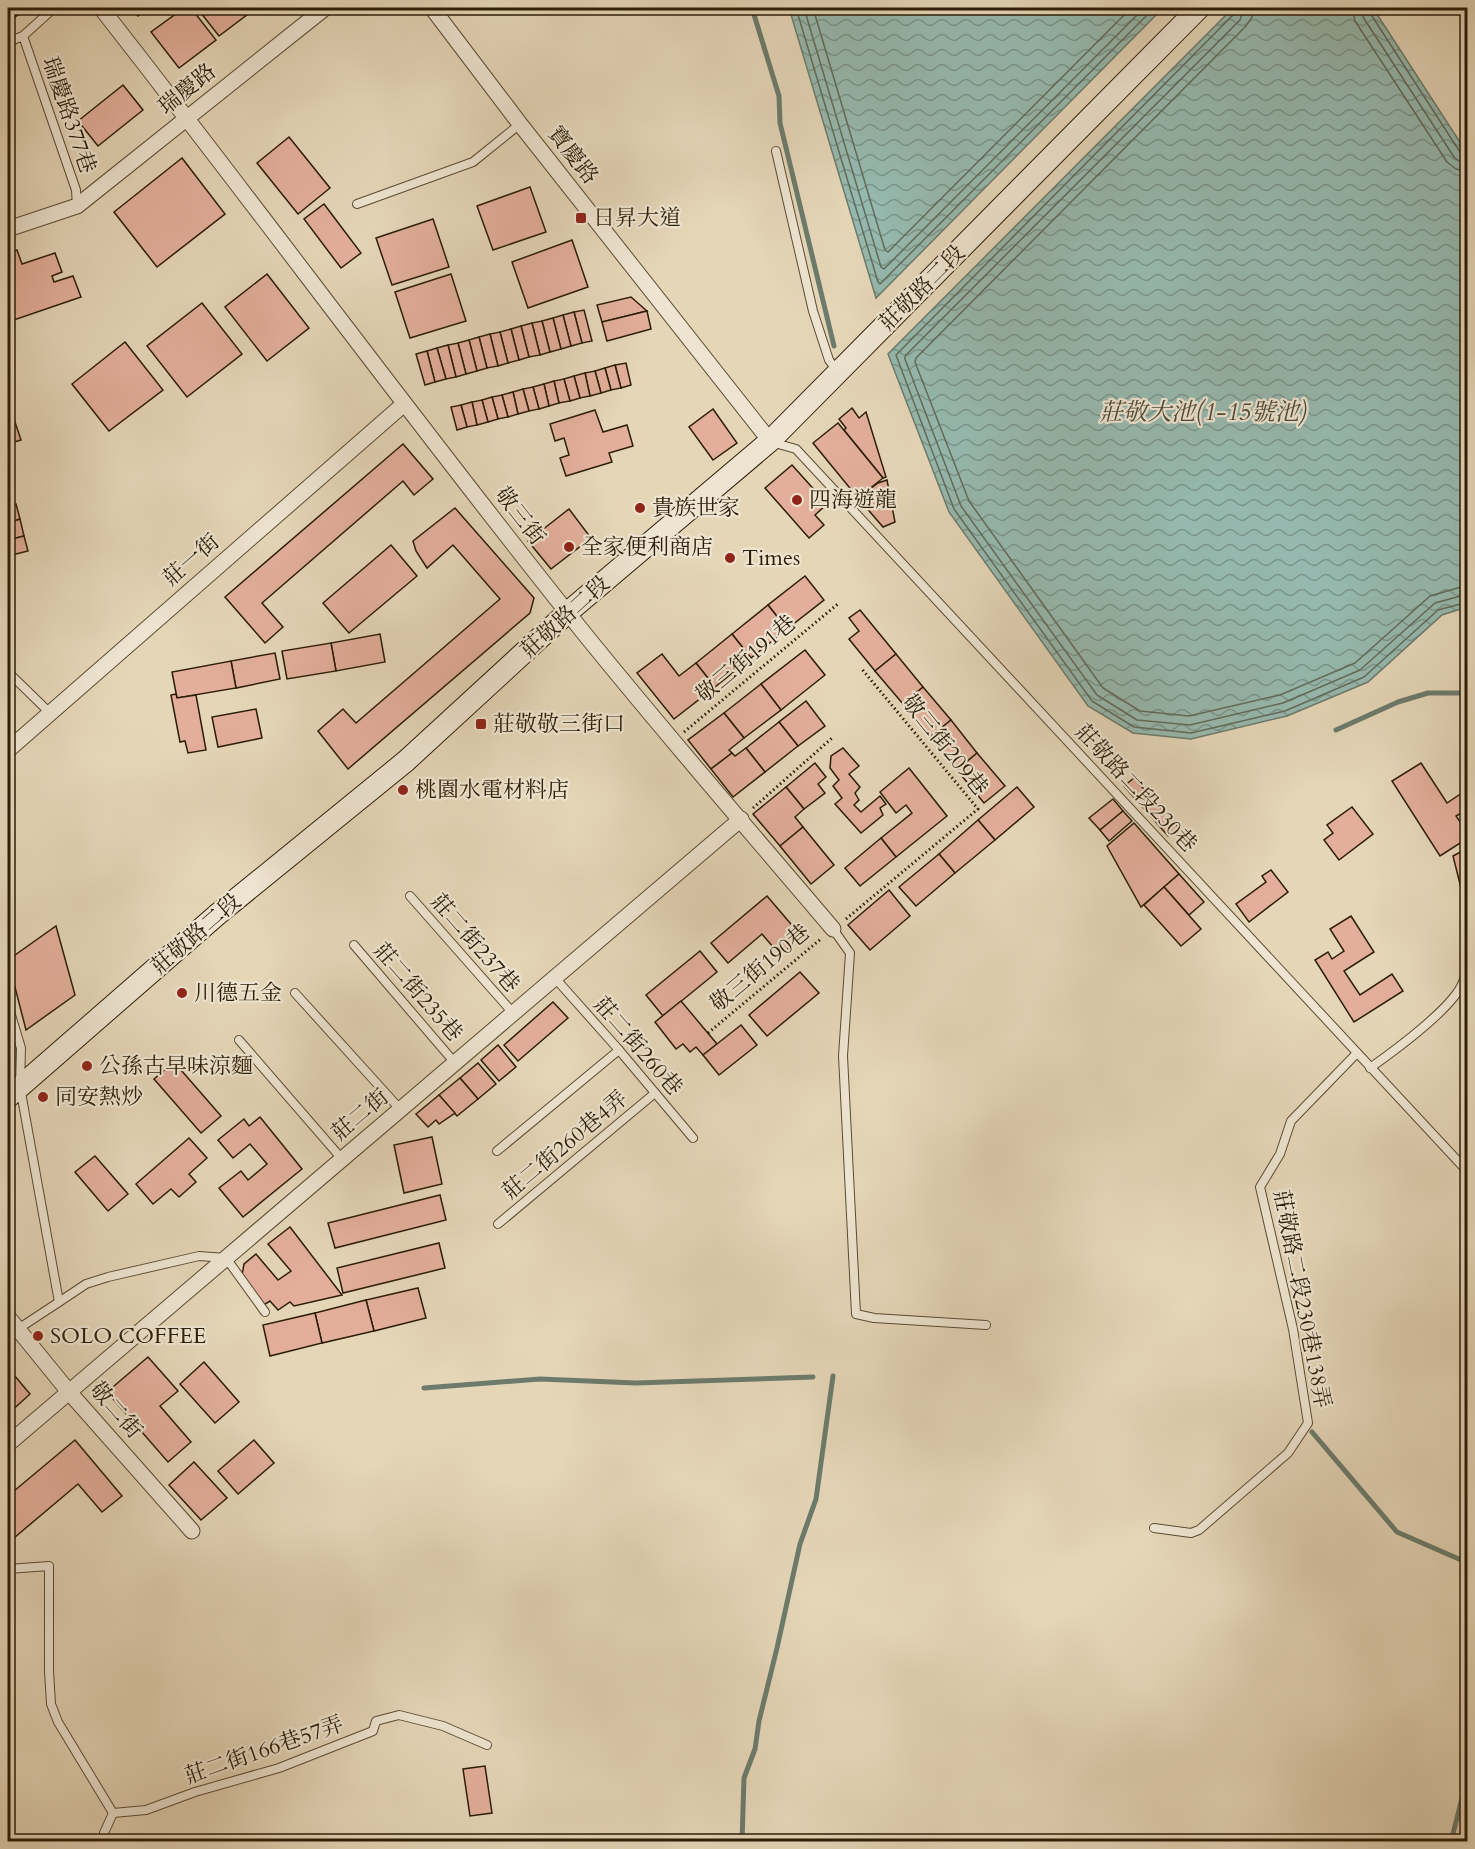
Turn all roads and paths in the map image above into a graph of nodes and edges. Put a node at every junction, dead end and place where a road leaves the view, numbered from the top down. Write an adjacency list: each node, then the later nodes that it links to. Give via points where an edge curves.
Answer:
1 (54, 8): 6 (lane)
2 (101, 8): 8 (street, 敬三街)
3 (325, 8): 8 (street, 瑞慶路)
4 (432, 8): 9 (street, 寶慶路)
5 (1199, 8): 14 (street, 莊敬路二段)
6 (23, 36): 7 (lane); 12 (lane, 瑞慶路377巷, via 76,190)
7 (8, 42)
8 (187, 117): 12 (street, 瑞慶路); 15 (street, 敬三街)
9 (520, 124): 11 (lane, via 473,162); 16 (street, 寶慶路)
10 (776, 151): 14 (lane, via 813,312)
11 (357, 204)
12 (77, 206): 13 (street)
13 (8, 229)
14 (837, 373): 16 (street, 莊敬路二段)
15 (404, 405): 18 (street, 敬三街); 21 (street, 莊一街)
16 (770, 441): 18 (street, 莊敬路二段); 37 (lane, 莊敬路二段230巷, via 796,449)
17 (839, 603): 23 (path, 敬三街191巷)
18 (567, 613): 23 (street, 敬三街); 40 (street, 莊敬路二段, via 406,761 219,914)
19 (861, 668): 27 (path, 敬三街209巷, via 978,808)
20 (8, 672): 21 (lane)
21 (50, 713): 24 (street, 莊一街)
22 (832, 738): 25 (path)
23 (674, 741): 25 (street, 敬三街)
24 (8, 750)
25 (741, 819): 27 (street, 敬三街); 30 (street, 莊二街)
26 (410, 896): 33 (lane, 莊二街237巷)
27 (833, 929): 34 (path, 敬三街190巷); 52 (lane, via 850,953 843,1056 856,1314)
28 (354, 945): 38 (lane, 莊二街235巷)
29 (1467, 949): 39 (lane, via 1464,980 1458,993 1406,1042)
30 (555, 978): 33 (street, 莊二街); 36 (lane, 莊二街260巷)
31 (295, 993): 42 (lane)
32 (8, 1005): 40 (lane, via 21,1048)
33 (513, 1014): 38 (street, 莊二街)
34 (708, 1033)
35 (239, 1040): 45 (lane)
36 (619, 1050): 41 (lane, 莊二街260巷); 44 (lane)
37 (1357, 1053): 39 (lane, 莊敬路二段230巷); 56 (lane, 莊敬路二段230巷138弄, via 1291,1120 1280,1154 1260,1187 1293,1329 1308,1423 1288,1453 1199,1530 1191,1533)
38 (455, 1063): 42 (street, 莊二街)
39 (1370, 1068): 46 (lane, 莊敬路二段230巷)
40 (14, 1092): 49 (lane)
41 (655, 1093): 43 (lane, 莊二街260巷); 47 (lane, 莊二街260巷4弄)
42 (400, 1109): 45 (street, 莊二街)
43 (693, 1138)
44 (497, 1151)
45 (342, 1159): 48 (street, 莊二街)
46 (1467, 1172)
47 (498, 1224)
48 (226, 1258): 49 (lane, via 199,1256 108,1277 86,1284); 50 (lane); 54 (street, 莊二街)
49 (59, 1302): 53 (lane)
50 (266, 1312)
51 (8, 1317): 53 (street, 敬二街)
52 (986, 1325)
53 (13, 1330): 54 (street, 敬二街)
54 (69, 1392): 55 (street, 莊二街); 57 (street, 敬二街)
55 (8, 1444)
56 (1154, 1528)
57 (192, 1531)
58 (8, 1569): 60 (lane, via 49,1566 51,1704)
59 (487, 1745): 60 (lane, 莊二街166巷57弄, via 443,1726 399,1715 376,1721 373,1731 279,1768 146,1810)
60 (113, 1813): 61 (lane, via 104,1833)
61 (106, 1842)

